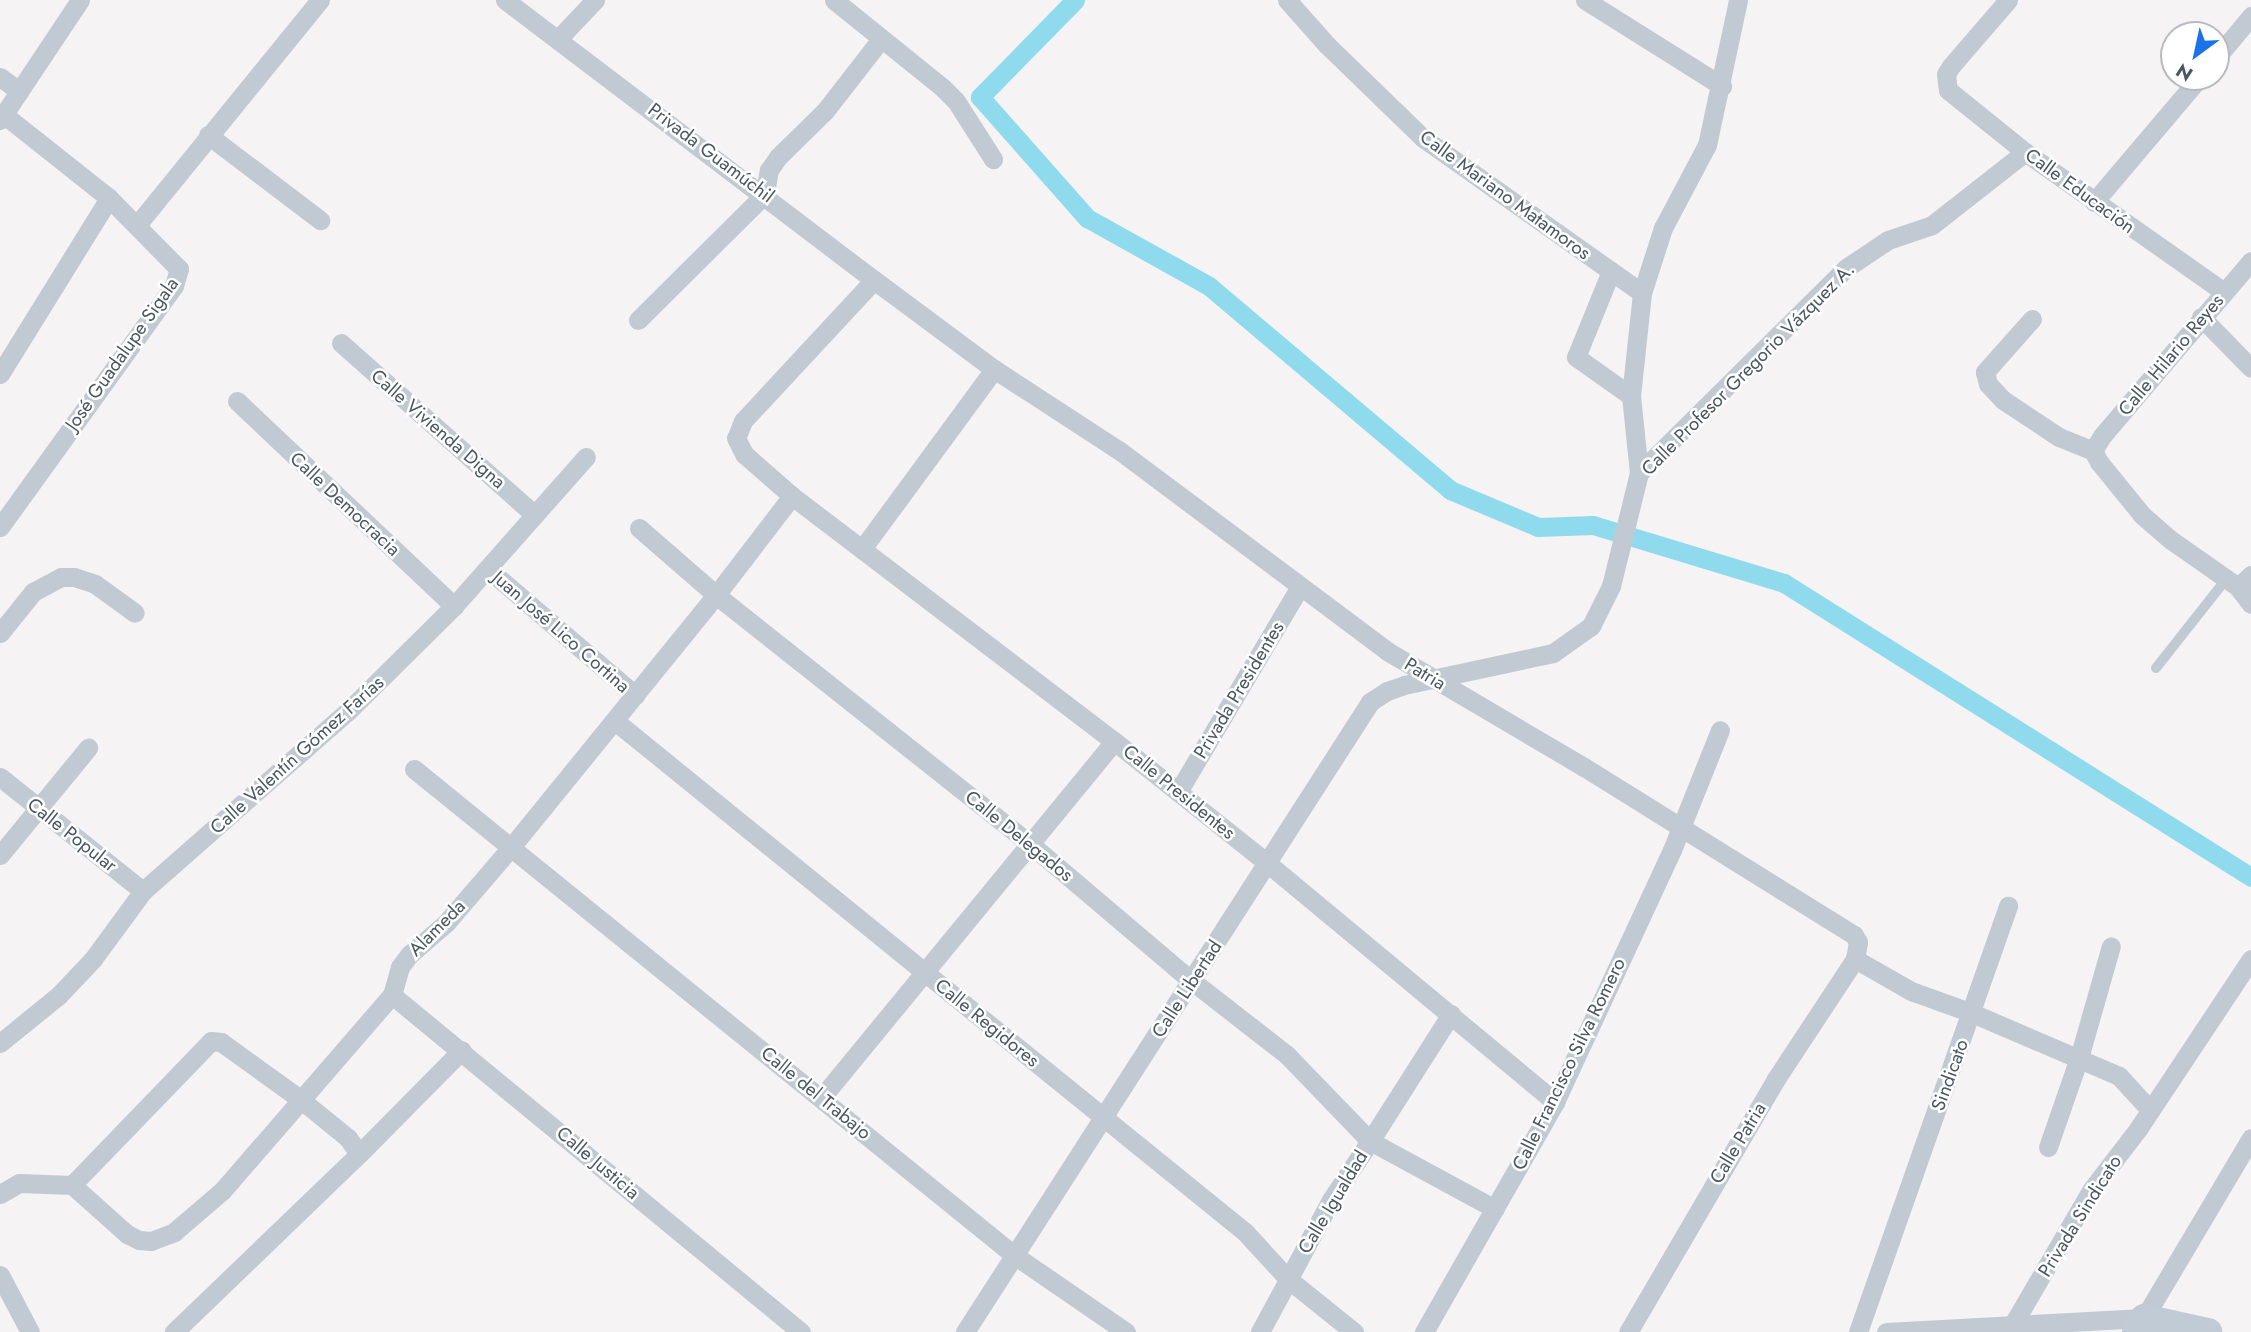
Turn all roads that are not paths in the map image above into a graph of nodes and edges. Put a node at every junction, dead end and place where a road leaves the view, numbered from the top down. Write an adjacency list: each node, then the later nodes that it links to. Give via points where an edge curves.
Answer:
1 (80, 0): 17 (street)
2 (320, 0): 19 (street)
3 (505, 0): 11 (street, Privada Guamúchil)
4 (595, 0): 11 (street)
5 (834, 0): 12 (street)
6 (1287, 0): 28 (street, Calle Mariano Matamoros, via 1423,138)
7 (1585, 0): 15 (street)
8 (1738, 0): 15 (street)
9 (2008, 0): 20 (street, Calle Educación, via 1951,66 1946,82 1954,96)
10 (2251, 16): 13 (street)
11 (558, 39): 22 (street, Privada Guamúchil)
12 (881, 39): 21 (street, via 949,94); 22 (street, via 825,111 768,170)
13 (2230, 41)
14 (0, 77): 17 (street)
15 (1722, 86): 31 (street, via 1707,145 1663,228)
16 (2188, 91): 24 (street)
17 (19, 92): 18 (street)
18 (2, 117): 23 (street, José Guadalupe Sigala)
19 (208, 135): 25 (street); 26 (street)
20 (2025, 152): 24 (street, Calle Educación); 43 (street, Calle Profesor Gregorio Vázquez A., via 1932,225 1888,240 1846,268)
21 (993, 159)
22 (765, 194): 29 (street, Privada Guamúchil); 34 (street)
23 (109, 198): 26 (street, José Guadalupe Sigala); 38 (street)
24 (2094, 202): 30 (street, Calle Educación)
25 (320, 220)
26 (137, 225): 46 (street, José Guadalupe Sigala, via 175,262 178,277)
27 (2251, 261): 30 (street, Calle Hilario Reyes)
28 (1611, 271): 31 (street, Calle Mariano Matamoros); 39 (street, via 1576,357)
29 (874, 280): 37 (street, Privada Guamúchil); 44 (street, via 737,429 738,447)
30 (2224, 291): 32 (street, Calle Hilario Reyes)
31 (1642, 293): 39 (street)
32 (2201, 317): 36 (street); 41 (street, Calle Hilario Reyes)
33 (2032, 319): 41 (street, via 1985,372 1988,384 2003,400 2059,437)
34 (638, 320)
35 (341, 343): 45 (street, Calle Vivienda Digna)
36 (2251, 368)
37 (994, 369): 48 (street); 51 (street, Patria, via 1120,451)
38 (0, 373)
39 (1631, 396): 43 (street)
40 (237, 401): 54 (street, Calle Democracia)
41 (2093, 451): 50 (street, via 2142,514 2171,540)
42 (586, 457): 45 (street, Calle Valentín Gómez Farías)
43 (1639, 473): 58 (street, Calle Profesor Gregorio Vázquez A., via 1614,573 1591,626 1553,653)
44 (792, 496): 48 (street, Calle Presidentes); 52 (street, Alameda)
45 (535, 515): 49 (street, Calle Valentín Gómez Farías)
46 (0, 527)
47 (639, 528): 52 (street, Calle Delegados)
48 (862, 549): 62 (street, Calle Presidentes)
49 (488, 569): 54 (street, Calle Valentín Gómez Farías); 59 (street, Juan José Lico Cortina)
50 (2239, 580): 53 (street); 57 (lane)
51 (1299, 588): 58 (street, Patria); 66 (street, Privada Presidentes)
52 (716, 595): 59 (street, Alameda); 69 (street, Calle Delegados)
53 (2251, 604)
54 (454, 606): 73 (street, Calle Valentín Gómez Farías, via 347,712)
55 (135, 613): 56 (street, via 95,584 61,577 33,592)
56 (0, 632)
57 (2156, 668)
58 (1433, 679): 68 (street, Patria); 72 (street, Calle Libertad, via 1387,691 1370,702)
59 (635, 695): 60 (street, Alameda)
60 (615, 721): 70 (street, Alameda); 78 (street, Calle Regidores)
61 (1720, 730): 68 (street, Calle Francisco Silva Romero)
62 (1114, 741): 66 (street, Calle Presidentes); 69 (street)
63 (88, 748): 67 (street)
64 (414, 769): 70 (street, Calle del Trabajo)
65 (0, 777): 67 (street, Calle Popular)
66 (1178, 792): 72 (street, Calle Presidentes)
67 (38, 808): 71 (street); 73 (street, Calle Popular)
68 (1681, 826): 76 (street, Patria, via 1847,929 1858,942); 89 (street, Calle Francisco Silva Romero)
69 (1029, 844): 78 (street); 79 (street, Calle Delegados)
70 (512, 846): 80 (street, Alameda, via 446,923 409,955 400,967); 87 (street, Calle del Trabajo)
71 (0, 855)
72 (1266, 862): 79 (street, Calle Libertad); 82 (street, Calle Presidentes)
73 (143, 891): 83 (street, Calle Valentín Gómez Farías, via 60,995)
74 (2008, 906): 81 (street)
75 (2111, 946): 85 (street)
76 (1855, 959): 81 (street, via 1911,991); 112 (street, Calle Patria, via 1776,1079)
77 (2251, 959): 90 (street, Privada Sindicato)
78 (924, 971): 87 (street); 91 (street, Calle Regidores)
79 (1192, 981): 86 (street, Calle Delegados); 91 (street, Calle Libertad)
80 (392, 995): 84 (street, Calle Justicia); 88 (street, Alameda)
81 (1972, 1013): 85 (street, Sindicato); 113 (street, Sindicato)
82 (1451, 1014): 89 (street, Calle Presidentes); 93 (street)
83 (0, 1044)
84 (462, 1050): 95 (street); 106 (street, Calle Justicia)
85 (2079, 1058): 90 (street, Sindicato, via 2119,1076); 94 (street)
86 (1317, 1083): 93 (street, Calle Igualdad)
87 (822, 1097): 99 (street, Calle del Trabajo)
88 (300, 1099): 95 (street, via 348,1138); 96 (street, via 221,1042 211,1041); 96 (street, Alameda, via 222,1191 163,1239 139,1240 127,1234)
89 (1555, 1102): 98 (street, Calle Francisco Silva Romero)
90 (2150, 1110): 103 (street, Privada Sindicato, via 2092,1189)
91 (1103, 1118): 99 (street, Calle Libertad); 101 (street, Calle Regidores, via 1245,1232)
92 (2251, 1138): 102 (street)
93 (1370, 1141): 98 (street); 101 (street, Calle Igualdad)
94 (2048, 1147)
95 (359, 1154): 105 (street)
96 (72, 1185): 97 (street, via 19,1183)
97 (0, 1194)
98 (1495, 1209): 111 (street, Calle Francisco Silva Romero)
99 (1014, 1255): 107 (street, Calle Libertad); 108 (street, Calle del Trabajo)
100 (0, 1275): 104 (street)
101 (1288, 1279): 109 (street, Calle Igualdad); 110 (street, Calle Regidores)
102 (2140, 1325): 103 (street); 115 (street)
103 (2012, 1328): 114 (street)
104 (30, 1332)
105 (174, 1332)
106 (802, 1332)
107 (965, 1332)
108 (1125, 1332)
109 (1260, 1332)
110 (1353, 1332)
111 (1424, 1332)
112 (1628, 1332)
113 (1858, 1332)
114 (1886, 1332)
115 (2208, 1332)

